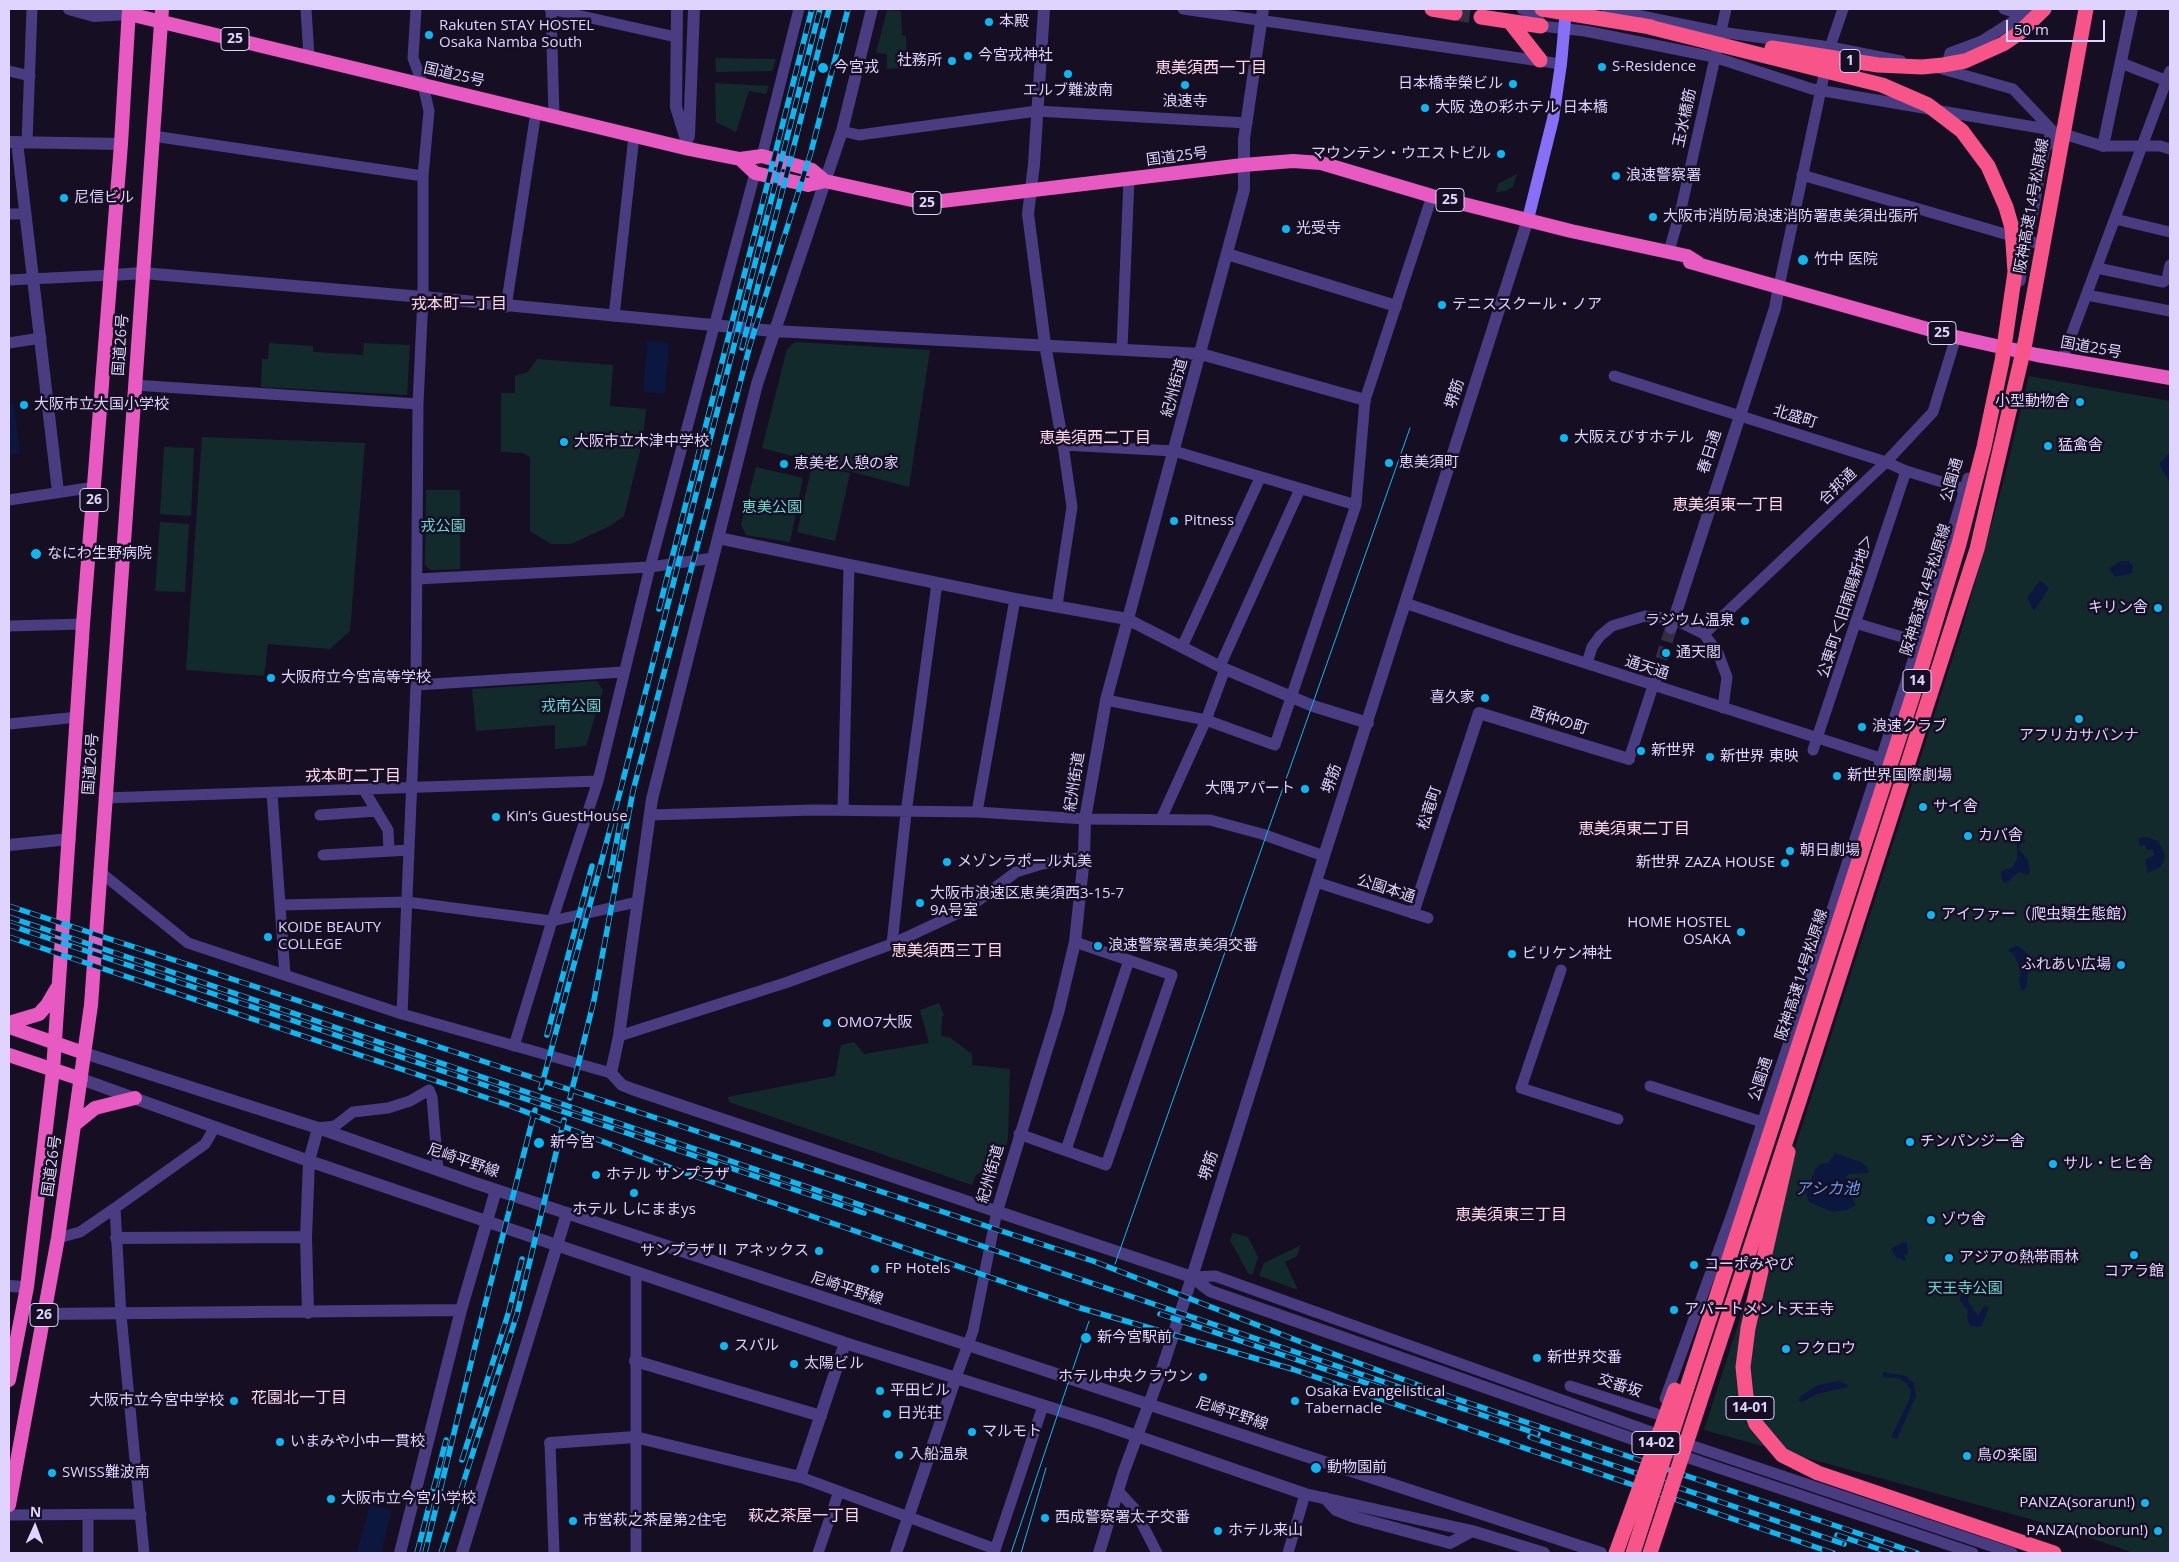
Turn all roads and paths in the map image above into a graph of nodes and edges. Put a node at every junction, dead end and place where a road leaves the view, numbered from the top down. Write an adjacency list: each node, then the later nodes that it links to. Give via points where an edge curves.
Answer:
1 (32, 9): 44 (street)
2 (69, 9): 23 (street, via 94,16)
3 (306, 9): 37 (street)
4 (416, 9): 46 (street, via 413,58)
5 (550, 9): 35 (street); 50 (street)
6 (677, 9): 35 (street)
7 (694, 9): 60 (street)
8 (799, 9): 62 (street)
9 (872, 9): 53 (street)
10 (1044, 9): 48 (street)
11 (1183, 9): 27 (street)
12 (1432, 9): 24 (highway)
13 (1522, 9): 28 (street)
14 (1566, 9): 33 (main road, 堺筋)
15 (1607, 9): 30 (street)
16 (1671, 9): 30 (street)
17 (1726, 9): 34 (street)
18 (1843, 9): 36 (street)
19 (2004, 9): 25 (street)
20 (2044, 9): 32 (highway, 1, bridge, via 2019,33 1985,54 1965,61 1922,67 1854,62)
21 (2086, 9): 202 (highway, 阪神高速14号松原線 / 14, bridge, via 2024,343 1976,549)
22 (2132, 9): 40 (street)
23 (125, 11): 26 (highway, 国道25号 / 25); 57 (highway, 国道26号 / 26)
24 (1452, 12)
25 (2025, 12): 42 (street, via 1982,41 1950,53)
26 (162, 15): 37 (highway, 国道25号 / 25); 54 (highway, 国道26号 / 26)
27 (1262, 15): 38 (street); 51 (street, 紀州街道)
28 (1535, 16): 31 (highway); 32 (highway, 1, bridge); 33 (street)
29 (1481, 17): 31 (highway)
30 (1670, 21): 34 (street)
31 (1510, 22): 38 (highway)
32 (1641, 25): 230 (highway, 阪神高速14号松原線 / 14, bridge, via 1882,85 1928,105 1962,131 1988,166 2006,207 2014,250 2013,295 2003,352 1984,447 1959,544)
33 (1564, 29): 39 (street); 41 (main road, 堺筋)
34 (1720, 32): 36 (street); 39 (street, 玉水橋筋)
35 (676, 38): 60 (street, via 676,107)
36 (1830, 47): 42 (street); 47 (street)
37 (309, 57): 46 (highway, 国道25号 / 25)
38 (1540, 60): 41 (street)
39 (1713, 61): 47 (street); 80 (street, 玉水橋筋)
40 (2120, 63): 45 (street); 58 (street)
41 (1561, 64): 74 (main road, 堺筋, via 1553,120)
42 (1946, 70): 52 (street, via 2013,89)
43 (9, 71): 44 (street)
44 (30, 76): 56 (street)
45 (2169, 78): 59 (street)
46 (423, 85): 49 (highway, 国道25号 / 25); 67 (street, via 429,111)
47 (1821, 91): 52 (street); 66 (street)
48 (1036, 111): 51 (street); 53 (street, via 858,135); 70 (street)
49 (536, 112): 50 (highway, 国道25号 / 25); 93 (street)
50 (554, 116): 55 (highway, 国道25号 / 25)
51 (1247, 123): 64 (street, 紀州街道)
52 (2052, 130): 58 (street); 77 (street, via 2044,153); 78 (street, via 2060,156)
53 (842, 131): 69 (street)
54 (153, 136): 67 (street); 85 (highway, 国道26号 / 26)
55 (634, 136): 60 (highway, 国道25号 / 25); 95 (street)
56 (18, 142): 57 (street); 73 (street)
57 (122, 144): 86 (highway, 国道26号 / 26)
58 (2103, 146): 59 (street)
59 (2141, 148): 61 (street, via 2160,146); 75 (street)
60 (689, 149): 63 (highway, 国道25号 / 25)
61 (2170, 149)
62 (762, 156): 63 (highway, 国道25号 / 25); 69 (highway, 国道25号 / 25, via 812,170)
63 (740, 160): 65 (highway, 国道25号 / 25)
64 (1243, 165): 68 (highway, 国道25号 / 25); 71 (highway, 国道25号 / 25, via 1293,161 1321,164); 81 (street, 紀州街道, via 1244,190)
65 (755, 173): 69 (highway, 国道25号 / 25, via 808,185); 96 (street)
66 (1802, 175): 77 (street); 89 (street)
67 (423, 176): 91 (street)
68 (1130, 179): 70 (highway, 国道25号 / 25); 102 (street)
69 (825, 181): 70 (highway, 国道25号 / 25, via 925,203); 97 (street)
70 (1031, 191): 101 (street, via 1028,214)
71 (1432, 196): 74 (highway, 国道25号 / 25); 92 (street)
72 (9, 214): 73 (street)
73 (25, 214): 87 (street)
74 (1528, 219): 79 (highway, 25); 130 (street, 堺筋)
75 (2115, 219): 76 (street); 84 (street)
76 (2170, 232)
77 (2028, 240): 78 (street); 103 (street)
78 (2043, 245): 103 (street, via 2026,332)
79 (1642, 247): 80 (highway, 25); 82 (highway, 25, via 1678,260)
80 (1669, 252): 82 (highway, 25, via 1687,256)
81 (1227, 254): 92 (street); 104 (street, 紀州街道)
82 (1698, 263): 89 (highway, 25)
83 (2170, 265): 84 (street, via 2167,279 2163,282)
84 (2097, 268): 90 (street)
85 (143, 273): 86 (street); 91 (street); 108 (highway, 国道26号 / 26)
86 (112, 275): 87 (street); 117 (highway, 国道26号 / 26)
87 (35, 279): 88 (street); 99 (street)
88 (9, 280)
89 (1779, 286): 98 (highway, 25); 111 (street, 春日通, via 1775,308)
90 (2087, 294): 94 (street); 105 (street)
91 (423, 297): 93 (street); 110 (street)
92 (1396, 306): 109 (street)
93 (506, 307): 95 (street)
94 (2170, 311)
95 (614, 316): 96 (street)
96 (715, 327): 97 (street); 126 (street)
97 (774, 331): 101 (street); 123 (street, via 757,384)
98 (1956, 337): 103 (highway, 25); 114 (street, 合邦通, via 1933,412)
99 (41, 338): 100 (street); 120 (street)
100 (9, 343)
101 (1045, 344): 102 (street); 112 (street)
102 (1122, 348): 104 (street)
103 (2007, 349): 105 (highway, 国道25号 / 25); 119 (street, 公園通, via 1996,365)
104 (1201, 354): 109 (street); 113 (street, 紀州街道)
105 (2062, 360): 107 (highway, 国道25号 / 25)
106 (1614, 376): 111 (street, 北盛町)
107 (2170, 378)
108 (134, 385): 110 (street); 161 (highway, 国道26号 / 26)
109 (1364, 400): 122 (street)
110 (418, 404): 127 (street)
111 (1739, 415): 114 (street, 北盛町); 133 (street, 春日通)
112 (1063, 445): 113 (street); 131 (street, via 1072,507)
113 (1174, 451): 116 (street); 132 (street, 紀州街道)
114 (1886, 462): 115 (street, 北盛町); 137 (street, 合邦通)
115 (1906, 471): 119 (street, 北盛町); 135 (street, 公東町＜旧南陽新地＞)
116 (1260, 478): 118 (street); 139 (street)
117 (95, 487): 120 (street); 134 (highway, 国道26号 / 26)
118 (1300, 489): 122 (street); 141 (street)
119 (1966, 489): 138 (street, 公園通)
120 (58, 492): 121 (street)
121 (9, 500)
122 (1356, 505): 145 (street)
123 (718, 538): 124 (street); 125 (street)
124 (712, 558): 126 (street); 167 (street)
125 (849, 566): 128 (street); 162 (street)
126 (650, 567): 127 (street); 142 (street)
127 (417, 578): 144 (street)
128 (938, 583): 129 (street); 165 (street)
129 (1015, 599): 131 (street); 164 (street)
130 (1405, 603): 140 (street, 通天通); 151 (street, 堺筋)
131 (1057, 605): 132 (street)
132 (1127, 618): 139 (street); 146 (street, 紀州街道)
133 (1672, 623): 137 (street); 140 (street, via 1645,616 1612,626 1592,647)
134 (83, 624): 136 (street); 149 (highway, 国道26号 / 26)
135 (1855, 624): 138 (street); 153 (street, 公東町＜旧南陽新地＞)
136 (9, 626)
137 (1704, 634): 147 (street, via 1723,664 1726,692)
138 (1919, 642): 155 (street, 公園通)
139 (1182, 647): 141 (street)
140 (1587, 664): 143 (street, 通天通)
141 (1222, 668): 145 (street); 150 (street)
142 (623, 672): 144 (street); 157 (street)
143 (1655, 681): 147 (street, 通天通); 156 (street)
144 (416, 685): 158 (street)
145 (1291, 697): 150 (street, via 1275,745); 151 (street)
146 (1106, 700): 150 (street); 168 (street, 紀州街道)
147 (1723, 708): 153 (street, 通天通)
148 (1479, 713): 156 (street, 西仲の町); 182 (street, 松竜町)
149 (78, 717): 152 (street); 170 (highway, 国道26号 / 26)
150 (1206, 720): 169 (street)
151 (1368, 723): 175 (street, 堺筋)
152 (9, 724)
153 (1817, 738): 154 (street, 公東町＜旧南陽新地＞); 155 (street, 通天通)
154 (1812, 750)
155 (1880, 758): 205 (street, 公園通)
156 (1629, 759)
157 (598, 781): 158 (street); 184 (street)
158 (412, 788): 159 (street); 172 (street)
159 (364, 790): 160 (street); 163 (street)
160 (272, 793): 161 (street); 181 (street)
161 (104, 798): 177 (highway, 国道26号 / 26)
162 (844, 810): 165 (street); 167 (street)
163 (377, 811): 166 (street); 173 (street, via 388,830)
164 (977, 812): 165 (street); 168 (street)
165 (906, 813): 186 (street)
166 (320, 815)
167 (650, 815): 180 (street)
168 (1085, 819): 169 (street); 176 (street, 紀州街道)
169 (1161, 819): 175 (street, via 1210,820)
170 (70, 839): 171 (street); 190 (highway, 国道26号 / 26)
171 (9, 845)
172 (409, 850): 173 (street); 179 (street)
173 (389, 851): 174 (street)
174 (323, 855)
175 (1324, 856): 178 (street, 堺筋)
176 (1084, 857): 185 (street, 紀州街道); 186 (street, via 1016,872 967,909)
177 (99, 871): 189 (street, via 188,943); 196 (highway, 国道26号 / 26, via 91,1005)
178 (1316, 882): 182 (street, 公園本通); 223 (street, 堺筋)
179 (407, 902): 181 (street); 184 (street); 191 (street)
180 (637, 902): 184 (street); 193 (street)
181 (280, 905): 189 (street)
182 (1413, 913): 183 (street, 公園本通)
183 (1428, 918)
184 (552, 921): 195 (street)
185 (1075, 942): 187 (street); 209 (street, 紀州街道, via 1058,1013)
186 (892, 944): 193 (street, via 788,982)
187 (1129, 960): 210 (street); 210 (street, via 1172,974 1106,1165)
188 (1561, 970): 204 (street, via 1521,1088)
189 (285, 975): 191 (street)
190 (59, 985): 192 (highway, via 39,1014); 194 (highway, 国道26号 / 26)
191 (402, 1014): 195 (street)
192 (9, 1025): 194 (highway)
193 (619, 1036): 199 (street)
194 (55, 1043): 196 (highway); 198 (highway, 国道26号 / 26)
195 (514, 1046): 199 (street)
196 (84, 1053): 200 (highway, 国道26号 / 26); 208 (street, 尼崎平野線)
197 (9, 1055): 198 (highway)
198 (53, 1070): 200 (highway); 225 (highway, 国道26号 / 26)
199 (611, 1073): 215 (street, via 622,1085 632,1089)
200 (81, 1079): 203 (street); 206 (highway, 国道26号 / 26)
201 (1650, 1086): 205 (street)
202 (1802, 1092): 271 (highway, 阪神高速14号松原線 / 14, bridge); 274 (highway, 14-01, bridge, via 1742,1367 1746,1396 1756,1424 1782,1455 1818,1473)
203 (135, 1098): 206 (highway, via 94,1108); 207 (street)
204 (1618, 1118)
205 (1762, 1122): 239 (street, 公園通)
206 (74, 1125): 219 (highway, 国道26号 / 26)
207 (214, 1127): 211 (street); 214 (street, via 205,1144)
208 (318, 1128): 211 (street); 212 (street, 尼崎平野線); 212 (street, via 334,1126 353,1112 388,1108 410,1101 428,1090 432,1097)
209 (1019, 1134): 210 (street); 215 (street, 紀州街道)
210 (1066, 1150)
211 (309, 1161): 217 (street); 218 (street)
212 (438, 1170): 213 (street, 尼崎平野線)
213 (496, 1190): 216 (street, 尼崎平野線); 217 (street)
214 (115, 1208): 219 (street, via 80,1232); 220 (street)
215 (997, 1211): 223 (street); 232 (street, 紀州街道, via 985,1280)
216 (567, 1213): 221 (street); 232 (street, 尼崎平野線)
217 (486, 1222): 221 (street); 226 (street)
218 (306, 1237): 220 (street); 227 (street)
219 (58, 1238): 228 (highway, 国道26号 / 26)
220 (116, 1238): 229 (street)
221 (557, 1244): 222 (street); 259 (street)
222 (636, 1272): 231 (street); 233 (street)
223 (1192, 1276): 237 (street, 堺筋); 241 (street, via 1215,1276); 245 (street, via 1210,1291)
224 (9, 1286): 225 (street)
225 (26, 1287): 235 (highway, 国道26号 / 26)
226 (461, 1310): 227 (street); 258 (street)
227 (308, 1313): 229 (street)
228 (44, 1314): 229 (street); 250 (highway, 国道26号 / 26)
229 (121, 1315): 251 (street)
230 (1703, 1337): 269 (highway, 14-02, bridge, via 1684,1366); 270 (highway, 阪神高速14号松原線 / 14, bridge)
231 (846, 1343): 234 (street); 240 (street)
232 (968, 1346): 234 (street, 紀州街道); 237 (street, 尼崎平野線)
233 (635, 1361): 240 (street); 243 (street)
234 (956, 1377): 238 (street); 254 (street, 紀州街道)
235 (9, 1380)
236 (1570, 1386): 239 (street, 交番坂)
237 (1148, 1403): 242 (street, 堺筋); 268 (street, 尼崎平野線)
238 (1043, 1406): 242 (street); 255 (street)
239 (1660, 1415): 241 (street, 公園通)
240 (821, 1416): 246 (street)
241 (1654, 1432): 245 (street, 公園通); 273 (street)
242 (1137, 1436): 248 (street, 堺筋); 249 (street)
243 (635, 1437): 244 (street); 246 (street); 261 (street)
244 (550, 1443): 260 (street)
245 (1650, 1445): 272 (street)
246 (800, 1477): 247 (street)
247 (839, 1491): 254 (street); 262 (street)
248 (1118, 1491): 264 (street, 堺筋); 265 (street, via 1134,1508)
249 (1305, 1494): 266 (street); 267 (street, via 1324,1498 1336,1510 1354,1517 1450,1543 1472,1531)
250 (9, 1505)
251 (141, 1514): 253 (street); 257 (street)
252 (9, 1515): 253 (street)
253 (88, 1515): 256 (street)
254 (907, 1516): 255 (street); 263 (street, 紀州街道)
255 (995, 1551)
256 (88, 1553)
257 (144, 1553)
258 (400, 1553)
259 (462, 1553)
260 (554, 1553)
261 (636, 1553)
262 (818, 1553)
263 (896, 1553)
264 (1099, 1553)
265 (1157, 1553)
266 (1288, 1553)
267 (1544, 1553)
268 (1601, 1553)
269 (1616, 1553)
270 (1633, 1553)
271 (1650, 1553)
272 (1974, 1553)
273 (2012, 1553)
274 (2054, 1553)

